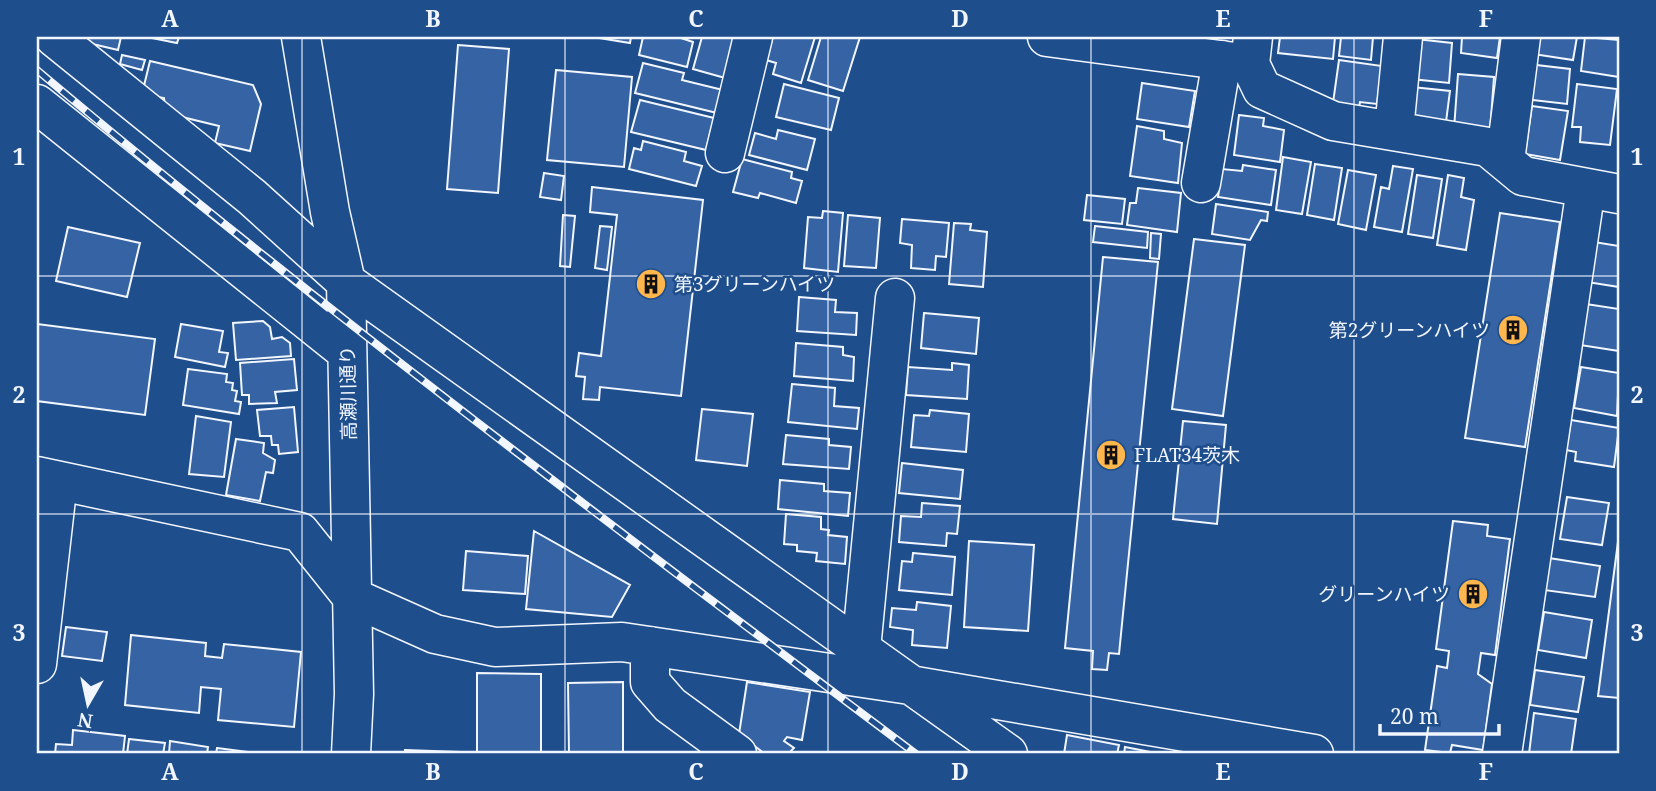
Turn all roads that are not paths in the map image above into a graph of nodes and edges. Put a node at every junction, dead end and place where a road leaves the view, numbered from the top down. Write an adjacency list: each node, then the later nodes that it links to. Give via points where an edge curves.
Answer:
1 (54, 37): 14 (street, via 252,197)
2 (301, 37): 14 (street, 高瀬川通り)
3 (752, 37): 10 (street)
4 (1047, 37): 7 (street)
5 (1403, 37): 9 (street)
6 (1521, 37): 11 (street)
7 (1242, 53): 9 (street, via 1262,89 1333,121); 12 (street)
8 (37, 103): 16 (street)
9 (1394, 130): 11 (street, via 1489,147)
10 (725, 153)
11 (1505, 160): 13 (street, via 1523,176)
12 (1201, 183)
13 (1602, 191): 27 (street)
14 (346, 282): 16 (street, 高瀬川通り); 20 (street)
15 (895, 299): 20 (street)
16 (346, 352): 18 (street, 高瀬川通り)
17 (47, 479): 18 (street, via 300,532); 21 (street)
18 (352, 597): 19 (street, via 435,634 495,647 622,642); 23 (street, 高瀬川通り)
19 (650, 646): 22 (street); 24 (street, via 650,682 670,705)
20 (861, 649): 22 (street)
21 (37, 664)
22 (911, 685): 25 (street); 26 (street)
23 (351, 754)
24 (737, 754)
25 (1008, 754)
26 (1314, 754)
27 (1502, 754)

